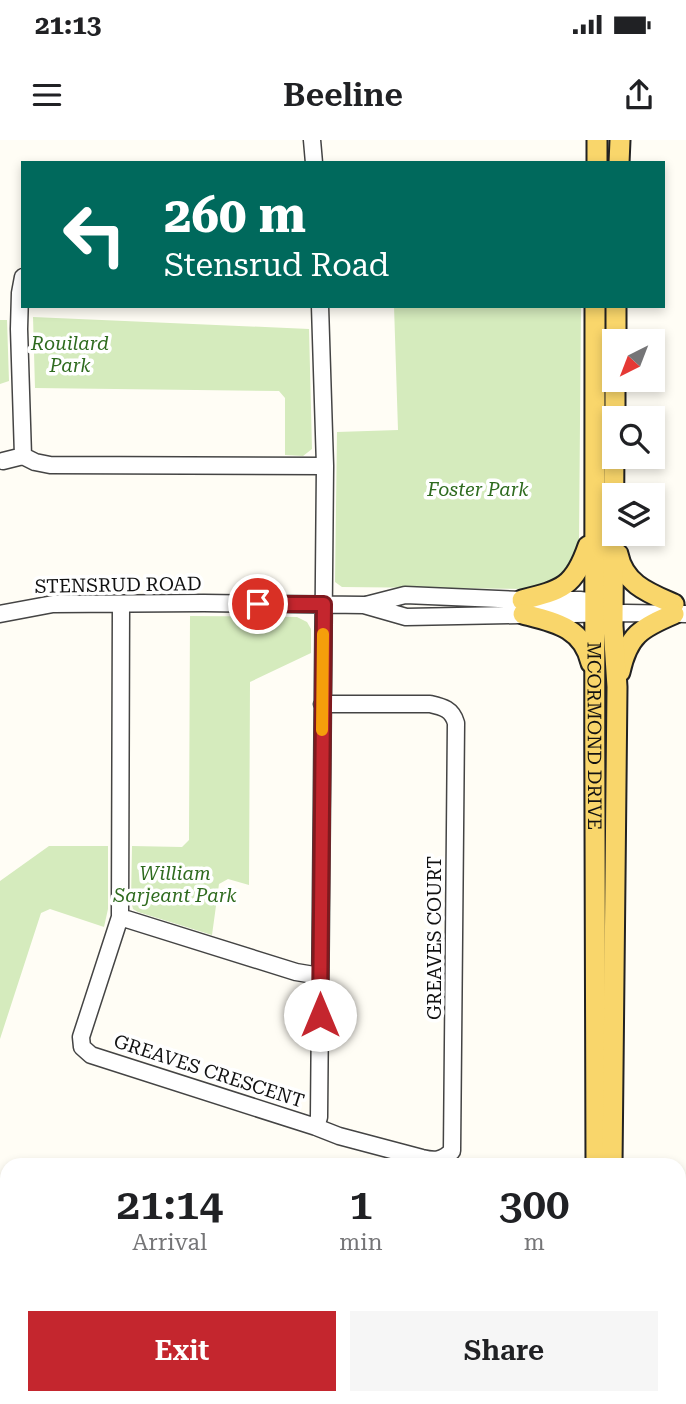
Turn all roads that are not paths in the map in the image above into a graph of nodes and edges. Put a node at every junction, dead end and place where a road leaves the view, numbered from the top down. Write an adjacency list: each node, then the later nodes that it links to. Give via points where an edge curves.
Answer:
1 (312, 140): 4 (street)
2 (597, 140): 5 (main road)
3 (620, 140): 6 (main road)
4 (314, 161)
5 (597, 161)
6 (619, 161)
7 (21, 296): 12 (street)
8 (320, 308): 14 (street, GREAVES CRESCENT)
9 (596, 308): 15 (main road, MCORMOND DRIVE)
10 (616, 308): 11 (main road)
11 (616, 329)
12 (23, 456): 13 (street); 14 (street, via 50,465)
13 (3, 461)
14 (325, 467): 20 (street, GREAVES CRESCENT)
15 (602, 496)
16 (602, 530): 21 (main road, via 570,581)
17 (603, 546): 22 (main road, MCORMOND DRIVE)
18 (611, 546): 23 (main road, via 632,584)
19 (121, 604): 20 (street, STENSRUD ROAD); 24 (street, STENSRUD ROAD, via 52,604); 28 (street, GREAVES CRESCENT)
20 (324, 604): 21 (street, STENSRUD ROAD, via 364,605 405,595); 27 (street, GREAVES CRESCENT)
21 (523, 607): 22 (street, STENSRUD ROAD); 25 (main road, via 575,633 588,651)
22 (604, 608): 23 (street, STENSRUD ROAD); 25 (main road, MCORMOND DRIVE); 26 (main road, MCORMOND DRIVE)
23 (680, 610): 26 (main road, via 638,632 629,643)
24 (0, 614)
25 (596, 684): 33 (main road, MCORMOND DRIVE)
26 (617, 687): 34 (main road, MCORMOND DRIVE)
27 (322, 704): 29 (street, GREAVES CRESCENT); 32 (street, GREAVES COURT, via 430,704 454,714 452,1151)
28 (120, 917): 29 (street); 30 (street, GREAVES CRESCENT, via 81,1037 82,1047 91,1055)
29 (320, 976): 30 (street, GREAVES CRESCENT)
30 (316, 1127): 31 (street, GREAVES COURT)
31 (423, 1158)
32 (445, 1158)
33 (609, 1158)
34 (609, 1158)

